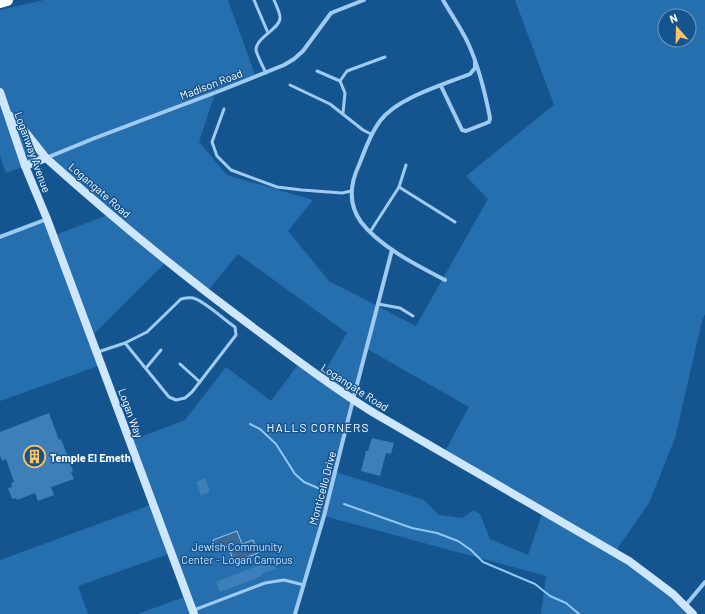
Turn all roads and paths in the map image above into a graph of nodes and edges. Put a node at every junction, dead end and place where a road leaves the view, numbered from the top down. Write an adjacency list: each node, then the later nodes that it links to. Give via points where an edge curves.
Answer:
1 (7, 0): 6 (highway)
2 (254, 0): 7 (lane)
3 (274, 0): 7 (lane, via 280,18)
4 (364, 0): 11 (street, Madison Road, via 331,13 303,51 284,65)
5 (443, 0): 9 (street, via 468,42)
6 (0, 2)
7 (268, 33): 11 (lane, via 256,50)
8 (385, 57): 12 (lane, via 347,72)
9 (475, 61): 14 (street, via 475,68 470,74); 14 (street, via 482,80 489,122 466,131 462,130)
10 (317, 70): 12 (lane)
11 (266, 73): 20 (street, Madison Road)
12 (340, 81): 17 (lane, via 345,93)
13 (290, 85): 17 (lane)
14 (442, 86): 19 (street, via 396,106)
15 (0, 92): 18 (street, Loganway Avenue)
16 (224, 109): 24 (lane, via 212,142 217,156 231,170 277,187 342,193)
17 (343, 113): 19 (lane)
18 (8, 115): 20 (street, Logangate Road); 21 (street, Loganway Avenue)
19 (371, 134): 24 (street, via 354,175)
20 (46, 158): 21 (street); 32 (street, Logangate Road, via 131,232)
21 (25, 166): 25 (street, Loganway Avenue)
22 (406, 166): 23 (lane)
23 (399, 187): 26 (lane); 27 (lane)
24 (351, 191): 27 (street, via 356,215)
25 (47, 219): 28 (street); 37 (street, Logan Way)
26 (455, 222)
27 (370, 232): 29 (street)
28 (0, 237)
29 (392, 250): 30 (street); 31 (street, Monticello Drive)
30 (445, 280)
31 (378, 304): 33 (lane, via 400,308); 41 (street, Monticello Drive)
32 (234, 314): 34 (lane); 41 (street, Logangate Road)
33 (413, 316)
34 (227, 321): 35 (lane, via 200,300 181,299 147,332); 40 (lane, via 235,327 236,335)
35 (126, 343): 37 (lane); 39 (lane)
36 (161, 350): 39 (lane)
37 (97, 353): 45 (street, Logan Way)
38 (180, 364): 40 (lane)
39 (146, 368): 40 (lane, via 169,397 176,400 186,398)
40 (200, 382)
41 (353, 400): 43 (street, Monticello Drive, via 336,472); 44 (street, Logangate Road, via 629,561)
42 (705, 582): 44 (street)
43 (304, 585): 45 (lane, via 284,580 265,583); 46 (street, Monticello Drive)
44 (685, 606): 47 (street, Logangate Road)
45 (193, 612)
46 (295, 614)
47 (693, 614)

